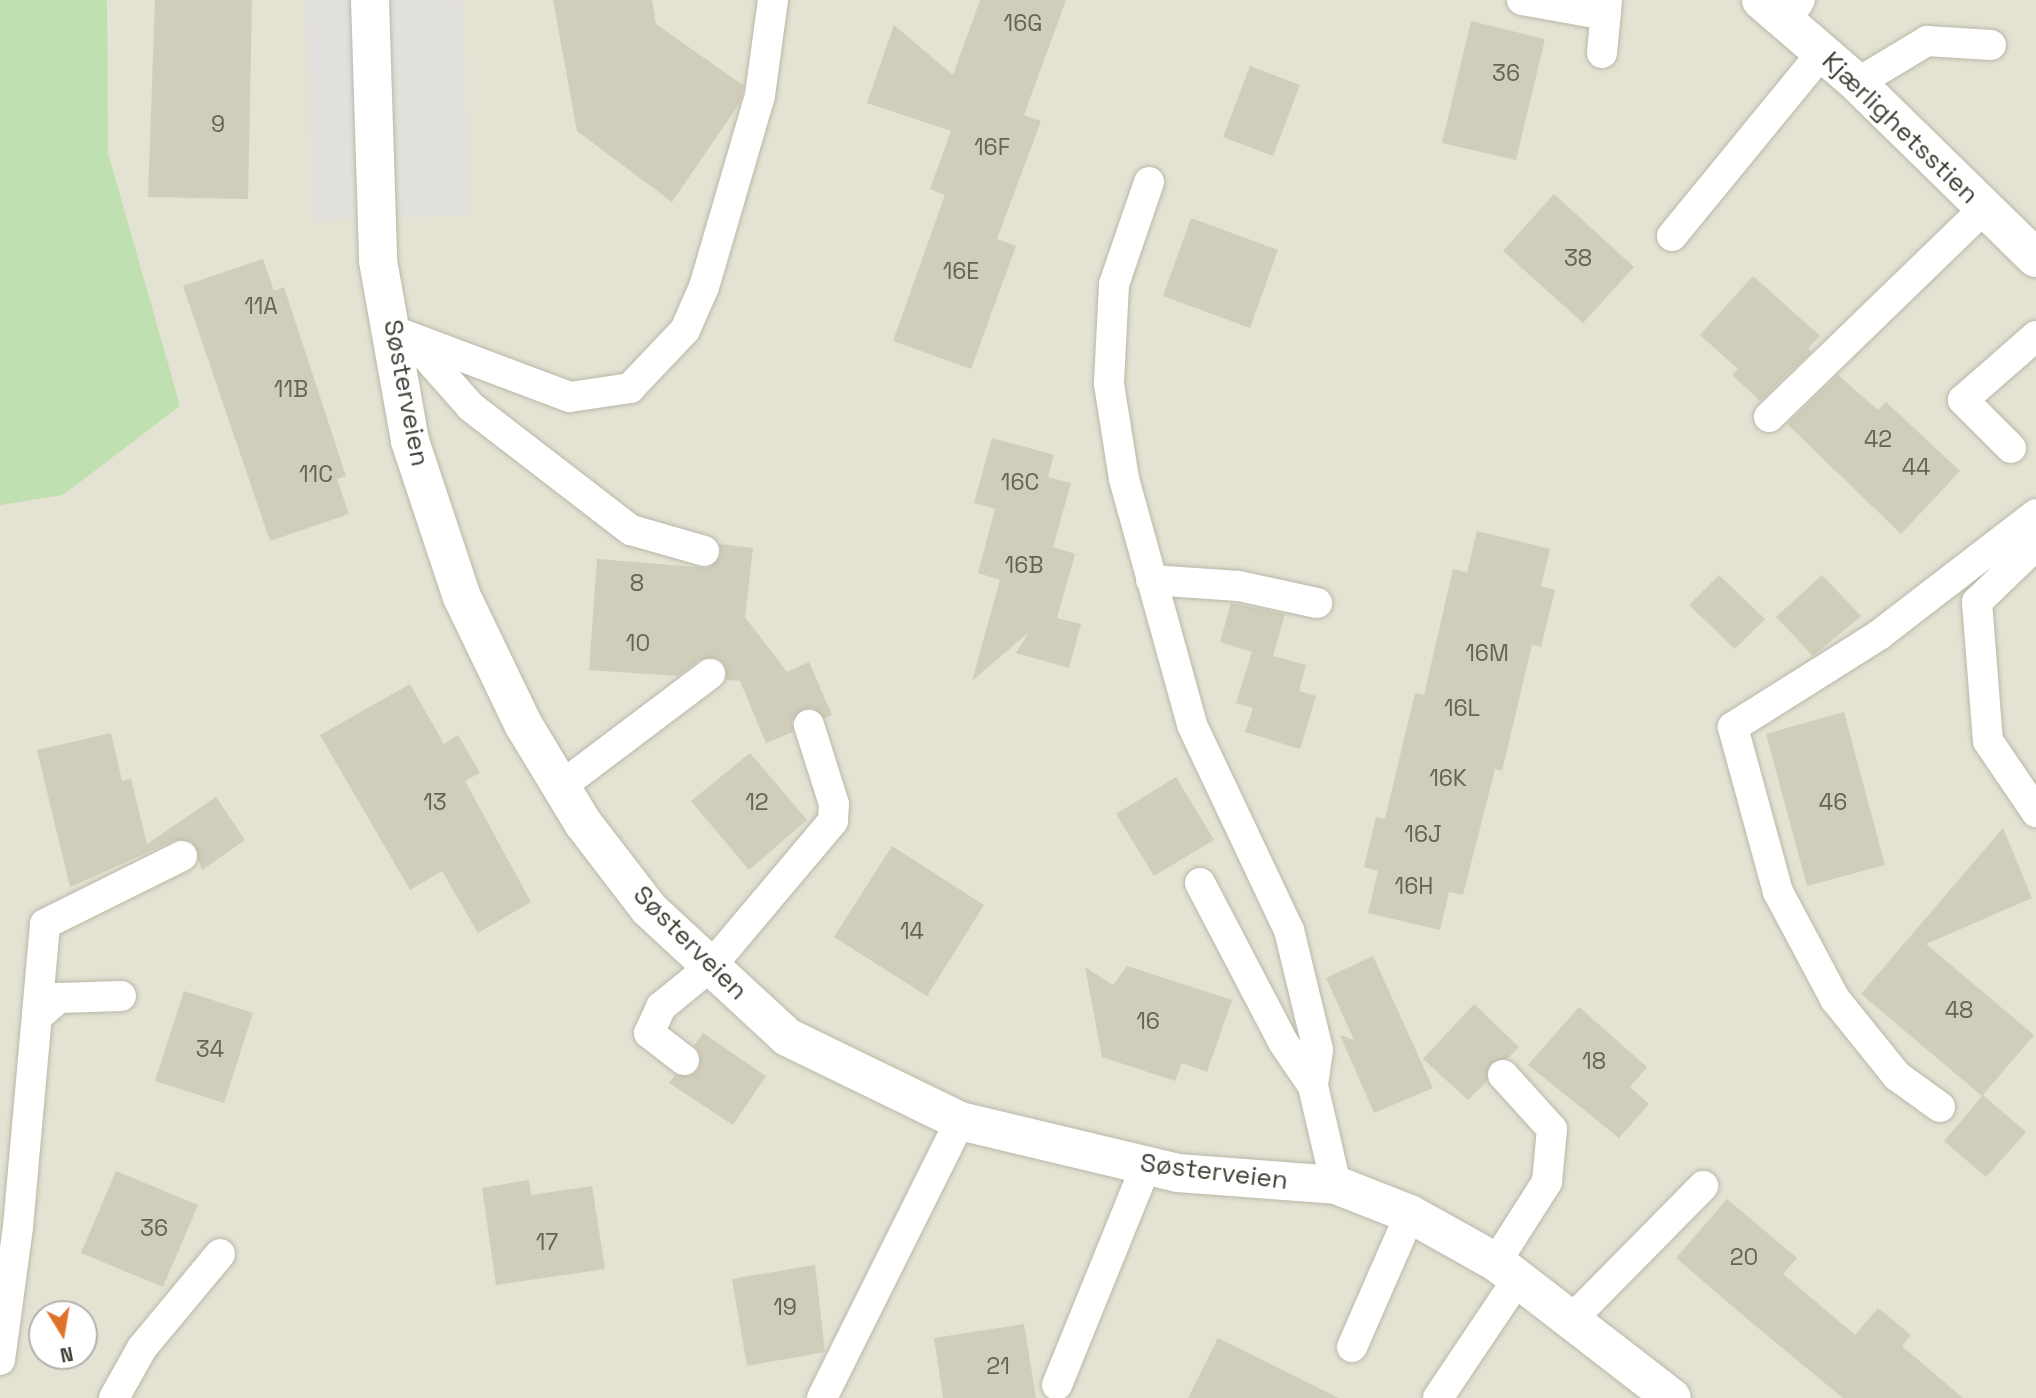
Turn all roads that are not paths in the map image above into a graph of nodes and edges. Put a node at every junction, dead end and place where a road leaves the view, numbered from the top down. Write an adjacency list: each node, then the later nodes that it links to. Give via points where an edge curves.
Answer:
1 (370, 0): 14 (street, Søsterveien, via 378,261)
2 (773, 0): 14 (lane, via 760,95 704,287 685,330 631,388 570,397)
3 (1522, 0): 5 (lane)
4 (1782, 7): 8 (street, Kjærlighetsstien)
5 (1607, 8): 7 (lane)
6 (1991, 45): 9 (lane, via 1927,41)
7 (1602, 53)
8 (1822, 53): 9 (street, Kjærlighetsstien); 12 (lane)
9 (1857, 83): 11 (street, Kjærlighetsstien)
10 (1149, 182): 21 (lane, via 1114,284 1109,384 1124,479)
11 (1985, 208): 13 (street, Kjærlighetsstien); 16 (lane)
12 (1672, 236)
13 (2036, 258)
14 (401, 333): 20 (lane, via 471,407 631,530); 25 (street, Søsterveien, via 410,442 463,597 523,724)
15 (2036, 336): 17 (lane, via 1963,400)
16 (1769, 417)
17 (2011, 448)
18 (2036, 514): 35 (lane, via 1879,635 1733,727 1778,892 1835,999 1898,1076)
19 (2036, 545): 26 (lane, via 1977,602 1988,741)
20 (704, 551)
21 (1151, 580): 22 (lane, via 1239,586); 34 (lane, via 1192,725 1289,930 1318,1050)
22 (1317, 603)
23 (710, 674): 25 (lane)
24 (809, 725): 29 (lane, via 834,804 833,821)
25 (561, 786): 29 (street, Søsterveien, via 649,909)
26 (2036, 812)
27 (182, 856): 31 (lane, via 45,924)
28 (1200, 883): 34 (lane, via 1283,1042)
29 (711, 966): 32 (lane, via 662,1007 649,1033); 36 (street, Søsterveien, via 787,1037)
30 (121, 996): 31 (lane, via 59,998)
31 (38, 1016): 42 (lane)
32 (684, 1060)
33 (1503, 1074): 44 (lane, via 1552,1129 1547,1182)
34 (1313, 1086): 38 (lane)
35 (1940, 1107)
36 (960, 1121): 37 (street, Søsterveien); 50 (lane)
37 (1146, 1166): 38 (street, Søsterveien); 48 (lane)
38 (1336, 1185): 41 (street, Søsterveien)
39 (1703, 1186): 45 (lane)
40 (0, 1198): 42 (lane)
41 (1410, 1214): 44 (street, Søsterveien); 46 (lane)
42 (18, 1227): 47 (lane)
43 (220, 1254): 49 (lane, via 142,1349)
44 (1506, 1271): 45 (street, Søsterveien); 51 (lane)
45 (1572, 1320): 52 (street, Søsterveien)
46 (1352, 1347)
47 (0, 1360)
48 (1057, 1385)
49 (114, 1398)
50 (822, 1398)
51 (1438, 1398)
52 (1672, 1398)

